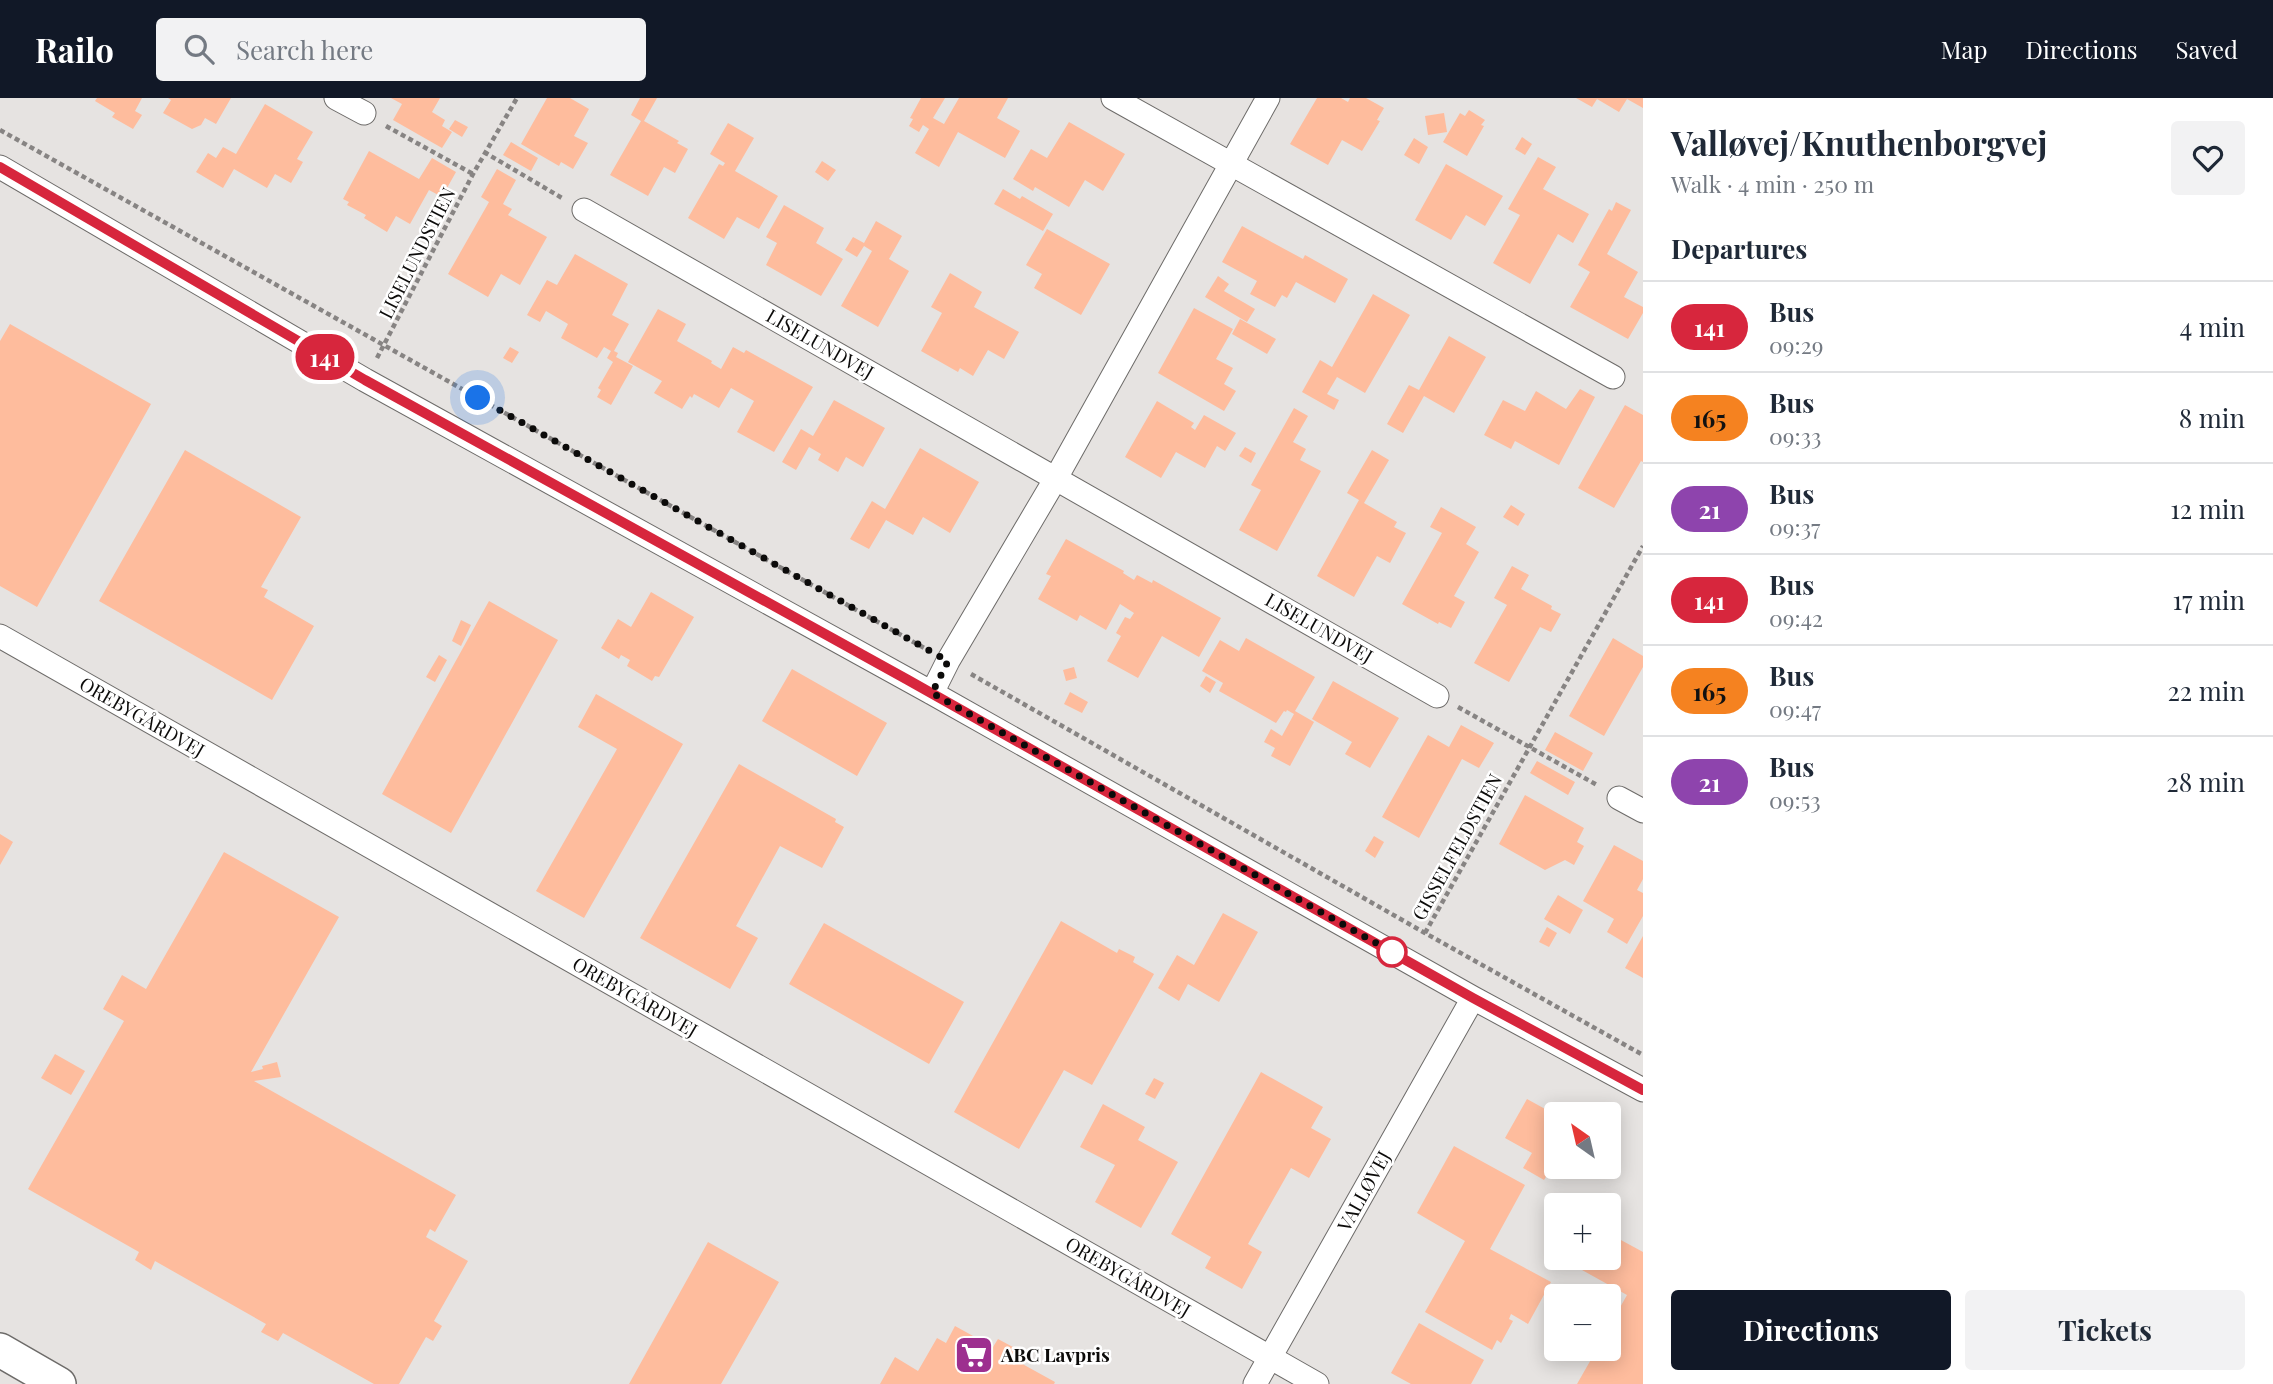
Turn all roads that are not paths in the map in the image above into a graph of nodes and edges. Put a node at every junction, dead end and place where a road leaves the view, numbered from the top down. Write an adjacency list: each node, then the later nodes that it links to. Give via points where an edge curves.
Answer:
1 (336, 98): 4 (street)
2 (1113, 98): 5 (street)
3 (1268, 98): 5 (street)
4 (363, 113)
5 (1232, 164): 8 (street); 9 (street)
6 (0, 167): 11 (street, via 365,380)
7 (584, 210): 9 (street, LISELUNDVEJ)
8 (1613, 377)
9 (1056, 478): 11 (street); 12 (street, LISELUNDVEJ)
10 (0, 636): 18 (street, OREBYGÅRDVEJ)
11 (932, 693): 15 (street)
12 (1437, 696)
13 (1619, 798): 14 (street)
14 (1643, 811)
15 (1473, 998): 16 (street); 18 (street, VALLØVEJ)
16 (1643, 1090)
17 (0, 1350): 19 (main road)
18 (1269, 1358): 20 (street, VALLØVEJ); 21 (street, OREBYGÅRDVEJ)
19 (60, 1384)
20 (1255, 1384)
21 (1317, 1384)

